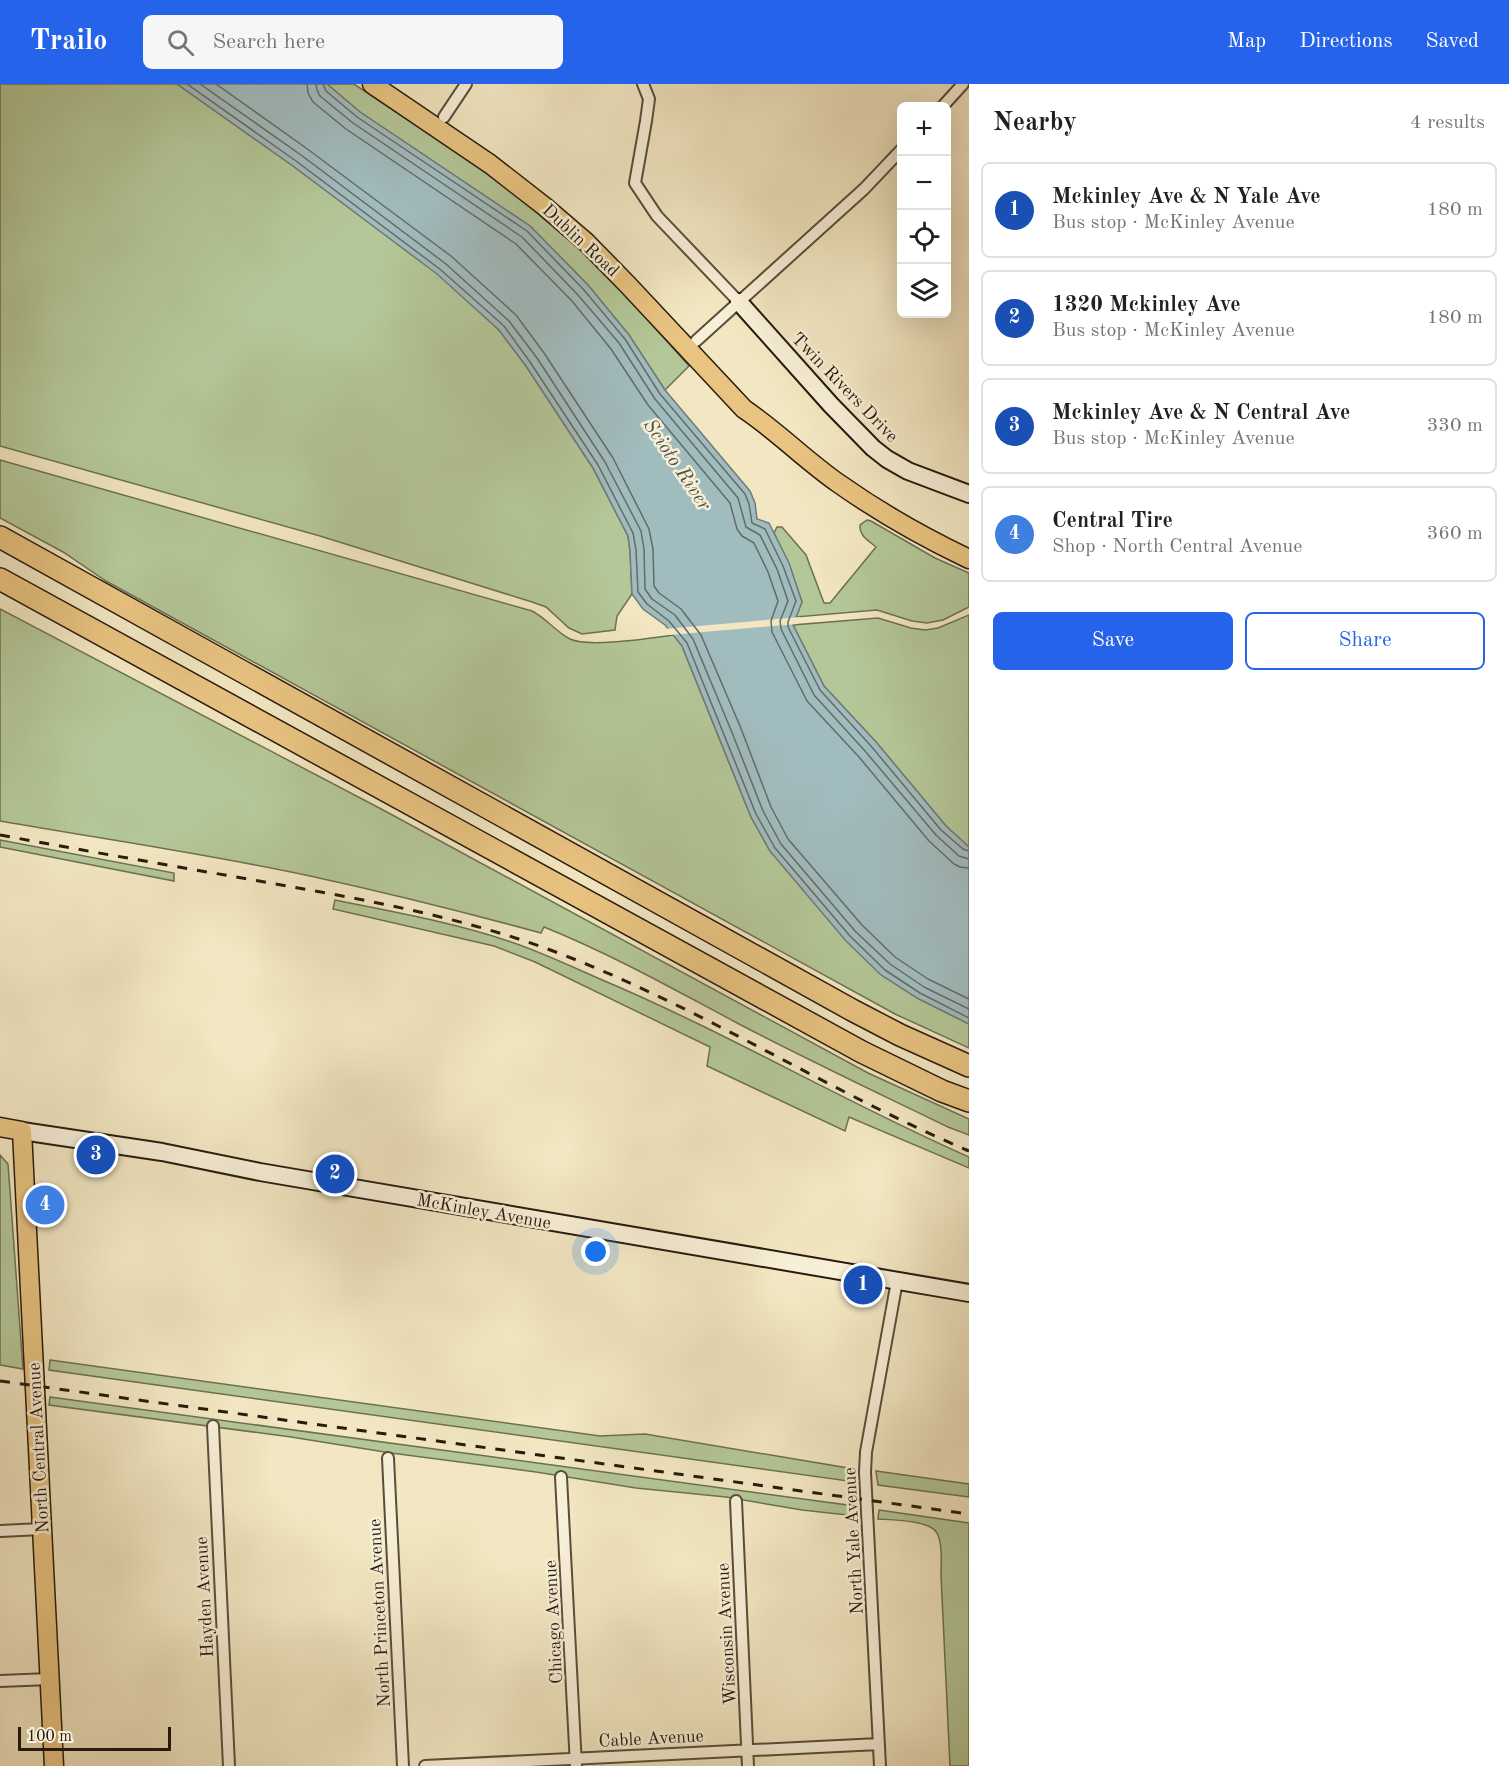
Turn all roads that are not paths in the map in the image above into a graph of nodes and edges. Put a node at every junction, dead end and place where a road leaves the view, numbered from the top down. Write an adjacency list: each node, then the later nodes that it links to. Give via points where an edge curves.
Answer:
1 (372, 84): 11 (main road, Dublin Road, via 490,164 586,242 744,409)
2 (392, 84): 7 (main road, Dublin Road)
3 (466, 84): 7 (street)
4 (643, 84): 9 (street, via 648,99 635,183 657,216)
5 (963, 84): 6 (street)
6 (947, 102)
7 (444, 117): 10 (main road, Dublin Road, via 556,200 616,256)
8 (897, 155): 9 (street)
9 (739, 302): 10 (street); 12 (main road, Twin Rivers Drive, via 873,448 908,471)
10 (696, 341): 11 (main road, Dublin Road, via 753,402)
11 (766, 424): 14 (main road, Dublin Road, via 798,453 865,501)
12 (969, 494)
13 (0, 536): 18 (highway, via 852,1010)
14 (969, 559)
15 (0, 579): 17 (highway)
16 (0, 589): 17 (highway)
17 (65, 614): 19 (highway, via 862,1052)
18 (969, 1066)
19 (969, 1101)
20 (0, 1127): 21 (main road, McKinley Avenue)
21 (21, 1131): 22 (main road, McKinley Avenue, via 162,1152); 28 (main road, North Central Avenue)
22 (897, 1281): 23 (main road, McKinley Avenue); 32 (street, North Yale Avenue, via 865,1472)
23 (969, 1293)
24 (213, 1426): 36 (street, Hayden Avenue)
25 (388, 1458): 37 (street, North Princeton Avenue)
26 (561, 1477): 34 (street, Chicago Avenue)
27 (736, 1501): 33 (street, Wisconsin Avenue)
28 (42, 1529): 29 (street); 30 (main road, North Central Avenue)
29 (0, 1531)
30 (50, 1679): 31 (street); 35 (main road, North Central Avenue)
31 (0, 1681)
32 (879, 1744): 33 (street, Cable Avenue); 40 (street, North Yale Avenue)
33 (747, 1751): 34 (street, Cable Avenue); 39 (street, Wisconsin Avenue)
34 (575, 1762): 38 (street, Cable Avenue)
35 (54, 1766)
36 (229, 1766)
37 (403, 1766)
38 (425, 1766)
39 (748, 1766)
40 (880, 1766)

